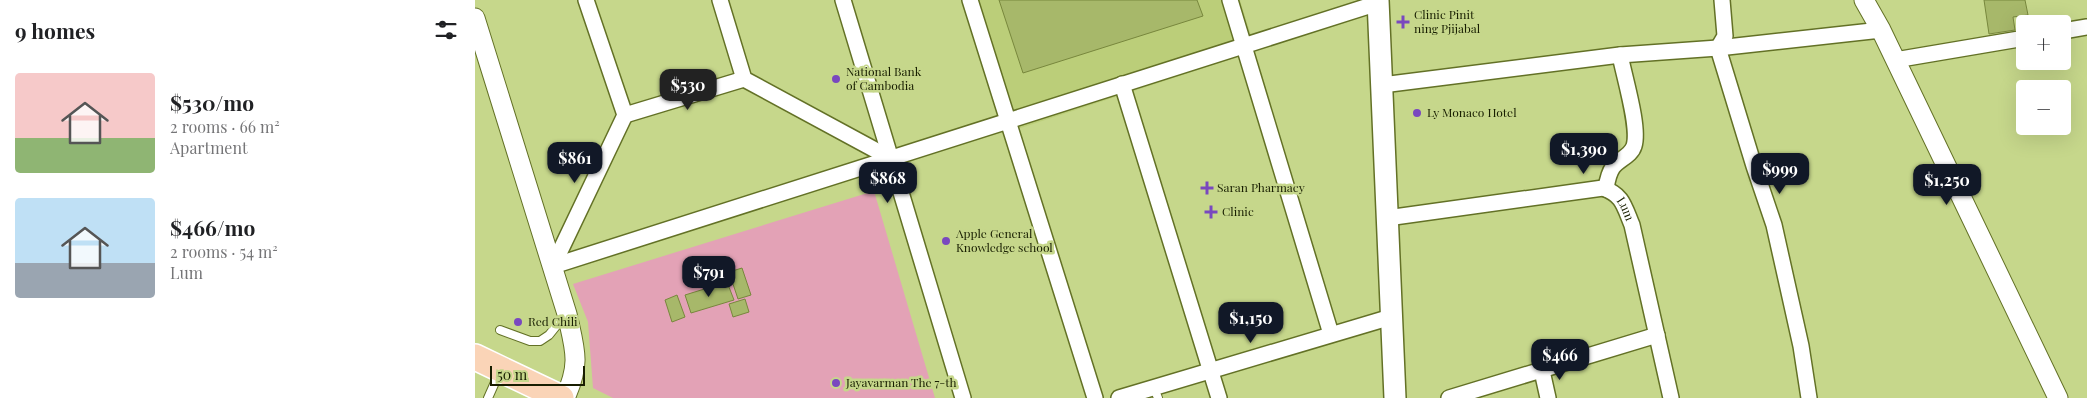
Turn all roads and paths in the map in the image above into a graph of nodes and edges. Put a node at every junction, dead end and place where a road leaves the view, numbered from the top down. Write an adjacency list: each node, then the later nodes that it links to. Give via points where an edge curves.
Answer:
1 (586, 0): 21 (street)
2 (720, 0): 18 (street)
3 (843, 0): 23 (street)
4 (970, 0): 22 (street)
5 (1230, 0): 14 (street)
6 (1722, 0): 15 (street, via 1725,36)
7 (1864, 0): 11 (street)
8 (1378, 2): 14 (street); 20 (main road)
9 (475, 18): 26 (street)
10 (2087, 27): 12 (street)
11 (1881, 30): 15 (street); 17 (street)
12 (2071, 30)
13 (2016, 40): 17 (street)
14 (1244, 46): 19 (street); 30 (street)
15 (1719, 48): 16 (street); 47 (street, via 1753,166 1774,225)
16 (1620, 55): 20 (street); 24 (street, via 1635,122 1635,139 1629,154 1613,167)
17 (1895, 60): 48 (street)
18 (744, 79): 21 (street); 23 (street)
19 (1122, 84): 22 (street); 35 (street)
20 (1382, 85): 25 (main road)
21 (625, 115): 26 (street)
22 (1007, 122): 23 (street); 40 (street)
23 (889, 158): 26 (street); 39 (street)
24 (1606, 189): 25 (street, Lum); 31 (street, Lum, via 1615,192 1632,225)
25 (1387, 218): 28 (main road)
26 (553, 266): 27 (street)
27 (567, 314): 29 (lane, via 540,342); 38 (street, via 576,358 574,378)
28 (1391, 317): 30 (street); 43 (main road)
29 (500, 330)
30 (1331, 334): 35 (street)
31 (1657, 335): 34 (street); 46 (street, Lum)
32 (475, 357): 33 (highway)
33 (501, 370): 37 (lane); 38 (highway)
34 (1541, 371): 44 (street); 45 (street)
35 (1211, 372): 36 (street); 42 (street)
36 (1156, 393): 41 (street)
37 (488, 398)
38 (563, 398)
39 (963, 398)
40 (1095, 398)
41 (1119, 398)
42 (1219, 398)
43 (1395, 398)
44 (1449, 398)
45 (1548, 398)
46 (1671, 398)
47 (1809, 398)
48 (2059, 398)

